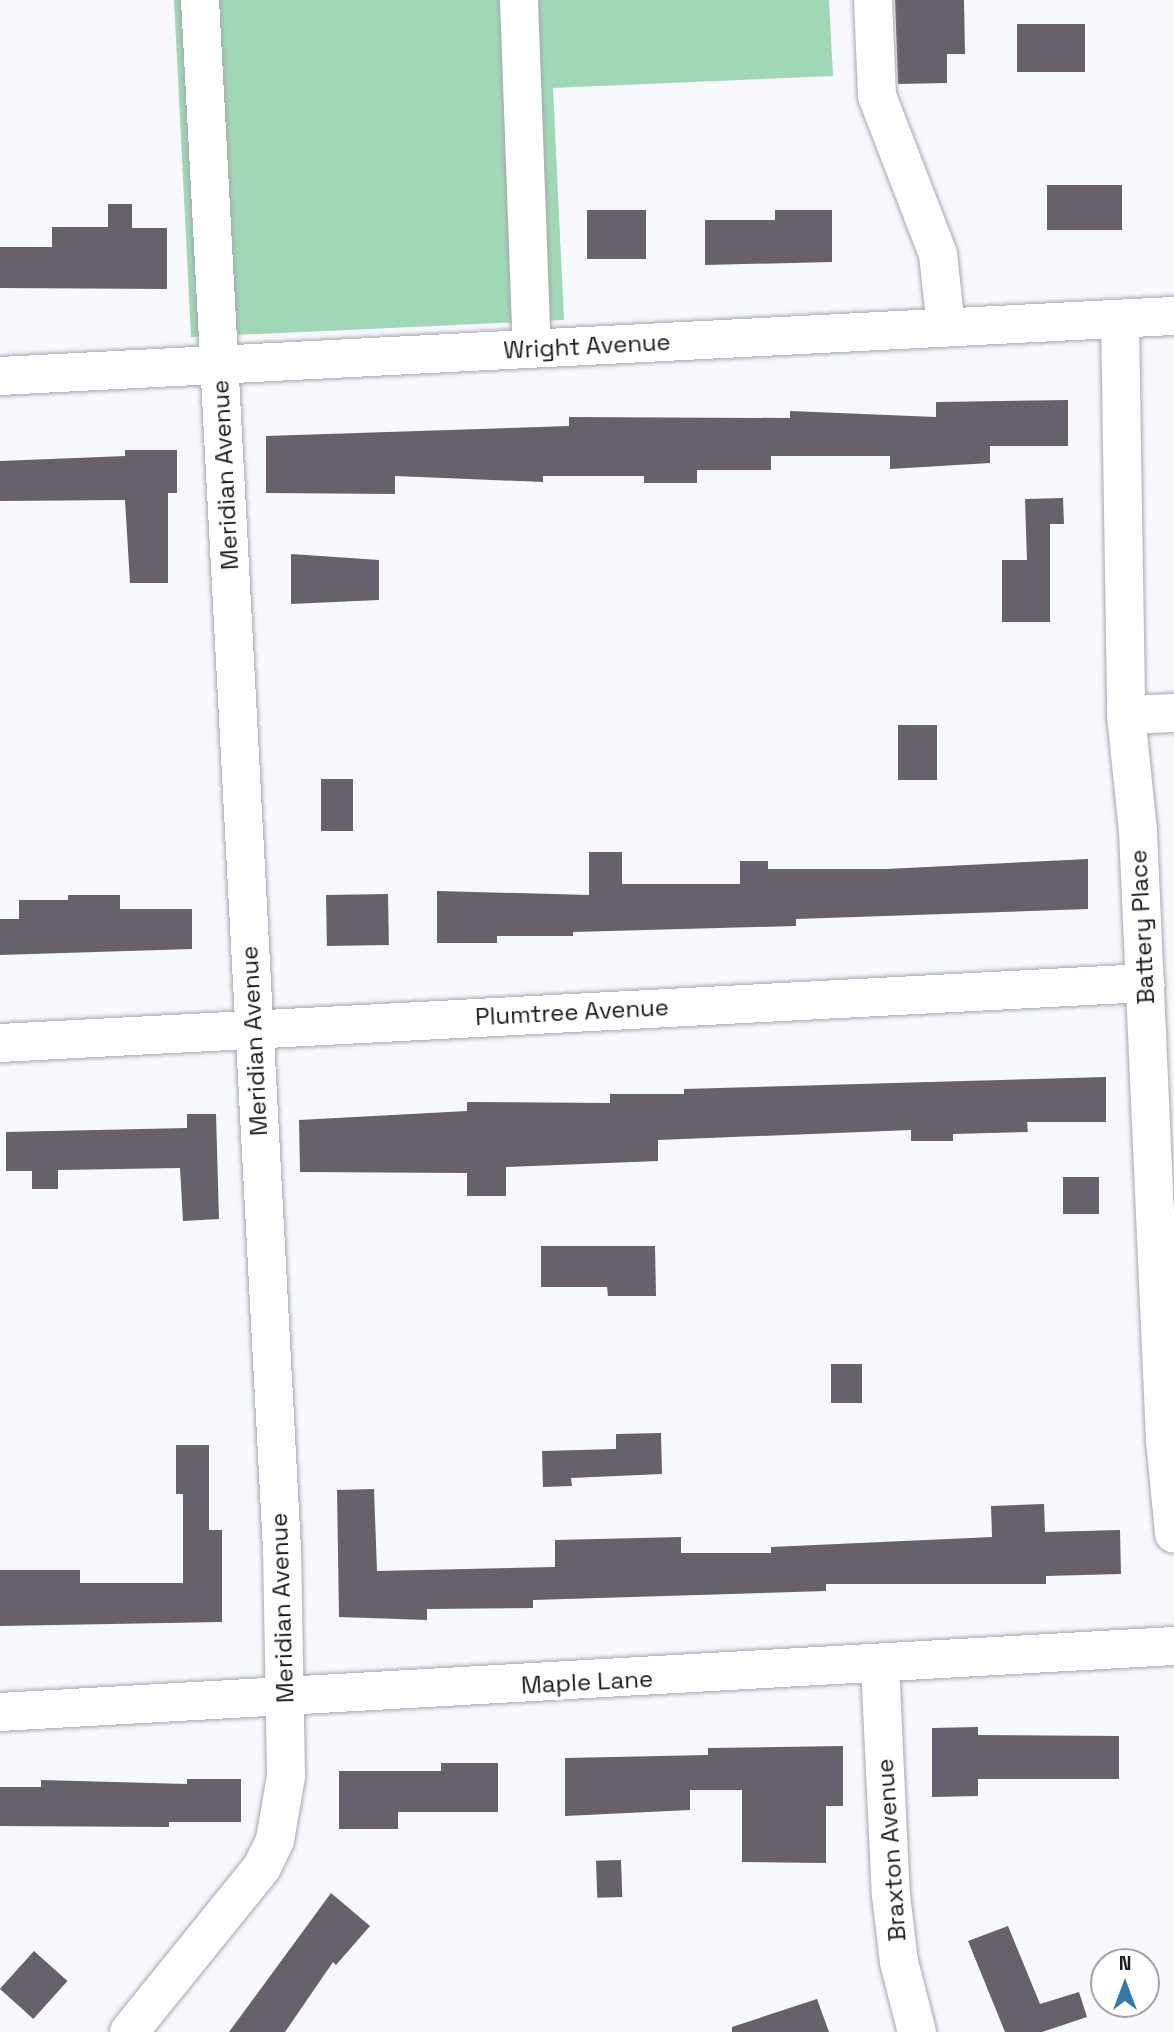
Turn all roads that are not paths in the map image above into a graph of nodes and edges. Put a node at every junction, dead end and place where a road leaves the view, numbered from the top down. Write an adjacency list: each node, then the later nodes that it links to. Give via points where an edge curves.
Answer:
1 (200, 0): 8 (street, Meridian Avenue)
2 (519, 0): 7 (street)
3 (873, 0): 6 (street, via 877,96 938,254)
4 (1174, 316): 5 (street, Wright Avenue)
5 (1120, 319): 6 (street, Wright Avenue); 11 (street, Battery Place)
6 (946, 328): 7 (street, Wright Avenue)
7 (532, 348): 8 (street, Wright Avenue)
8 (220, 365): 9 (street, Wright Avenue); 13 (street, Meridian Avenue)
9 (0, 376)
10 (1174, 713): 11 (street)
11 (1126, 715): 12 (street, Battery Place)
12 (1145, 983): 13 (street, Plumtree Avenue); 15 (street, Battery Place, via 1165,1440)
13 (253, 1029): 14 (street, Plumtree Avenue); 18 (street, Meridian Avenue)
14 (0, 1043)
15 (1174, 1534)
16 (1174, 1646): 17 (street, Maple Lane)
17 (880, 1665): 18 (street, Maple Lane); 21 (street, Braxton Avenue, via 891,1895 899,1962)
18 (285, 1697): 19 (street, Maple Lane); 20 (street, Meridian Avenue, via 286,1776 275,1840 212,1933)
19 (0, 1712)
20 (128, 2032)
21 (917, 2032)

